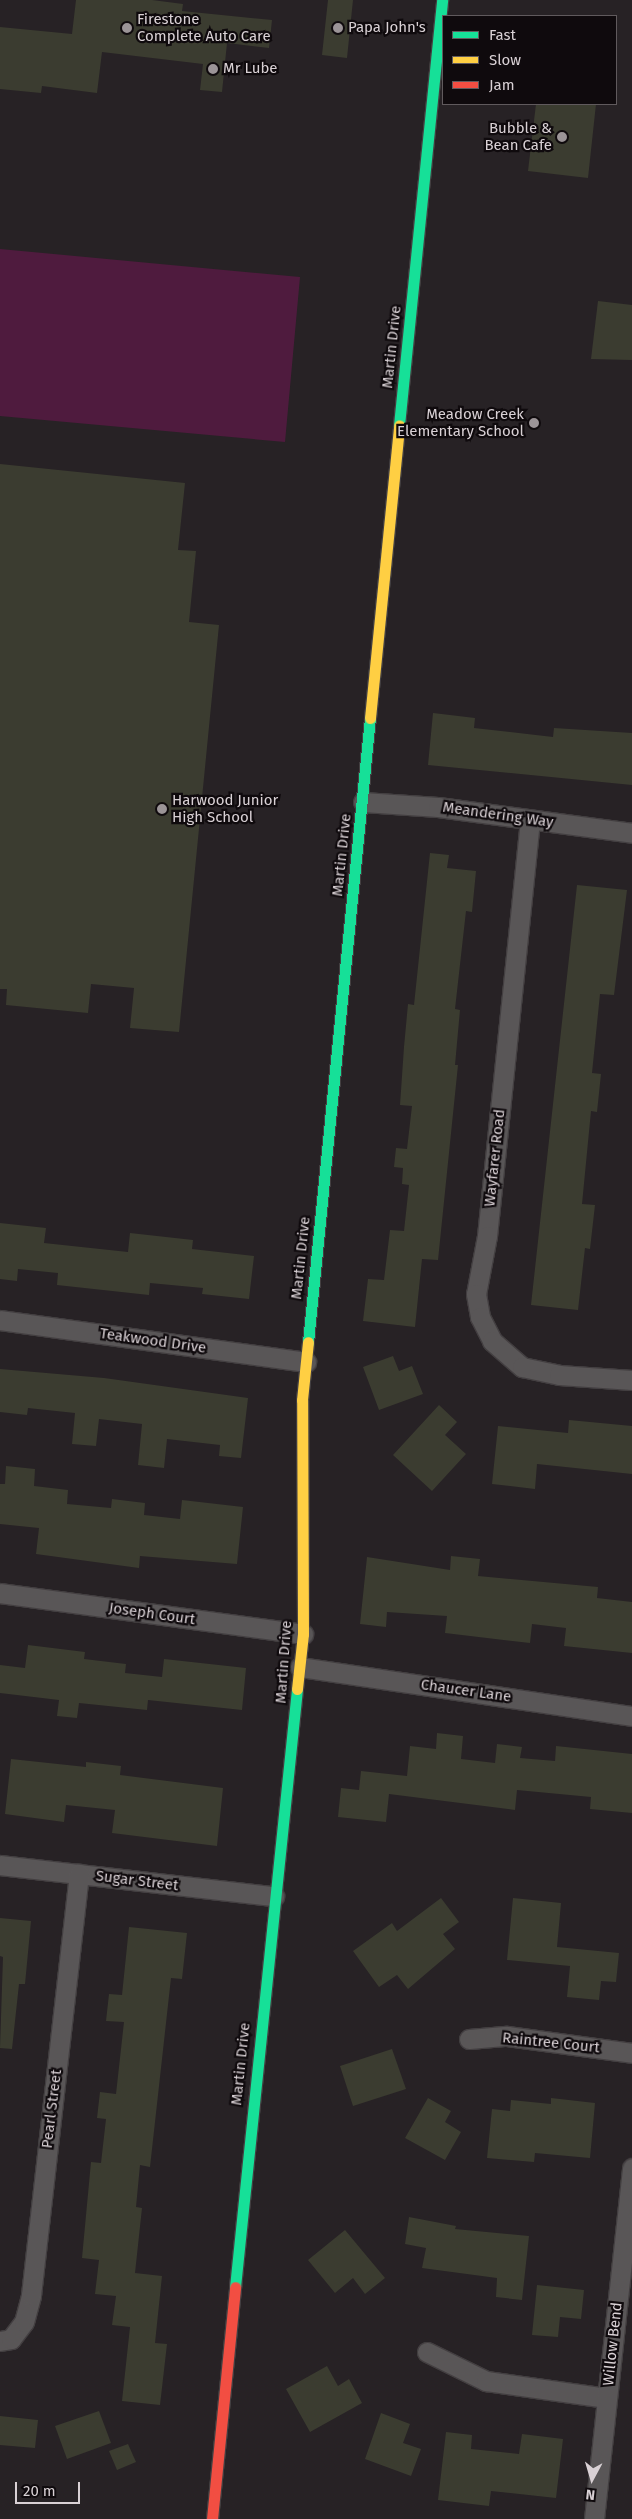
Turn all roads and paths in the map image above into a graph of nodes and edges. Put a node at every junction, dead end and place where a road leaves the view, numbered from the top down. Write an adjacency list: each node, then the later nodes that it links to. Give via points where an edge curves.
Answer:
1 (442, 0): 2 (street, Martin Drive)
2 (363, 802): 3 (street, Meandering Way, via 438,807); 6 (street, Martin Drive)
3 (530, 820): 4 (street, Meandering Way); 7 (street, Wayfarer Road, via 487,1236 476,1294 480,1317 492,1341 522,1367 559,1375)
4 (632, 833)
5 (0, 1320): 6 (street, Teakwood Drive)
6 (306, 1362): 9 (street, Martin Drive, via 302,1400)
7 (632, 1380)
8 (0, 1593): 9 (street, Joseph Court)
9 (303, 1634): 10 (street, Martin Drive)
10 (300, 1667): 11 (street, Chaucer Lane); 14 (street, Martin Drive)
11 (632, 1716)
12 (0, 1865): 13 (street, Sugar Street)
13 (79, 1874): 14 (street, Sugar Street); 18 (street, Pearl Street, via 31,2295 24,2322)
14 (274, 1896): 21 (street, Martin Drive)
15 (469, 2040): 16 (street, Raintree Court, via 507,2036)
16 (632, 2053)
17 (632, 2168): 20 (street, Willow Bend)
18 (6, 2340)
19 (427, 2352): 20 (street, via 486,2381)
20 (607, 2398): 22 (street, Willow Bend)
21 (212, 2519)
22 (594, 2519)

